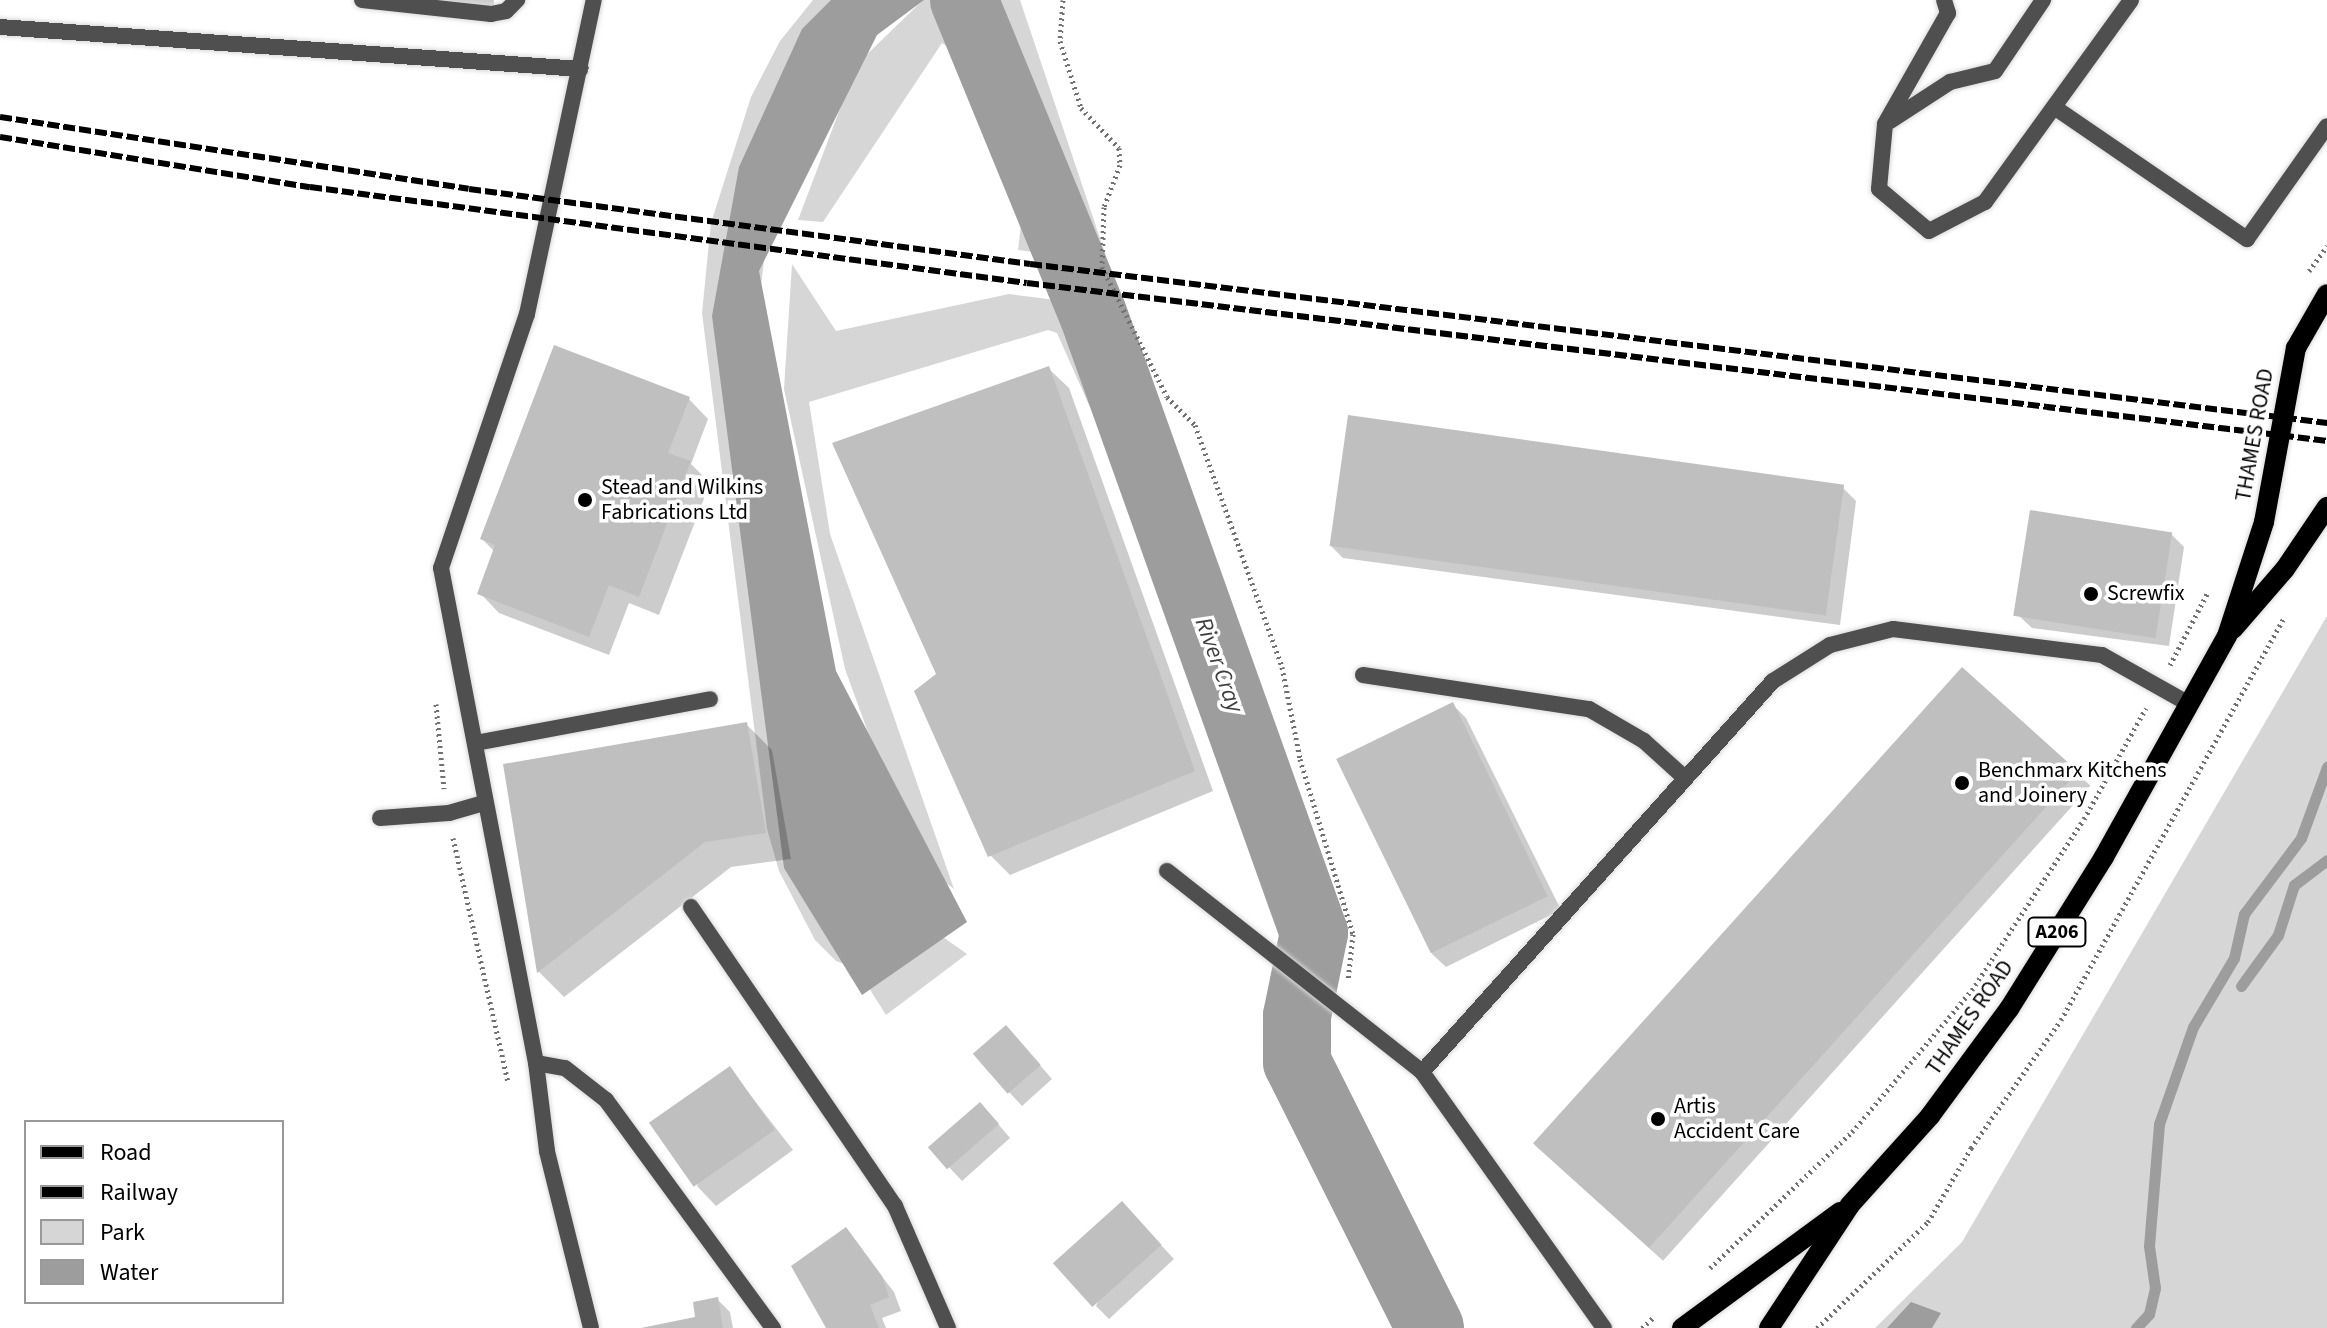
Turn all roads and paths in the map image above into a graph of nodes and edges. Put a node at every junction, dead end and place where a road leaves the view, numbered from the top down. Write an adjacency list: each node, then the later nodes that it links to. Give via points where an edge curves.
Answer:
1 (362, 0): 2 (street, via 491,14 506,11)
2 (517, 0)
3 (594, 0): 9 (street)
4 (1063, 0): 30 (path, via 1060,41 1081,108 1119,148 1120,165 1104,207 1102,267 1167,397 1195,425 1282,667 1300,759 1353,934 1346,995)
5 (1944, 0): 11 (street, via 1948,13)
6 (2043, 0): 11 (street, via 1995,71 1950,82)
7 (2131, 0): 10 (street)
8 (0, 27): 9 (street)
9 (580, 69): 24 (street, via 527,314 441,568)
10 (2054, 107): 11 (street, via 1985,202 1929,231 1879,189); 12 (street, via 2247,239)
11 (1885, 124)
12 (2327, 126)
13 (2327, 246): 14 (path)
14 (2304, 281)
15 (2327, 294): 19 (main road, THAMES ROAD / A206, via 2296,348 2264,522)
16 (2327, 507): 19 (main road, THAMES ROAD / A206, via 2285,569)
17 (2210, 586): 21 (path)
18 (2292, 603): 43 (path, via 2061,1020 1971,1148 1928,1222)
19 (2227, 636): 23 (main road, THAMES ROAD / A206)
20 (1363, 675): 25 (street, via 1589,709 1644,741)
21 (2158, 687): 23 (street); 25 (street, via 2102,655 1893,629 1830,645 1773,681); 34 (path, via 2076,832 1972,990 1852,1132)
22 (710, 699): 24 (street)
23 (2189, 704): 33 (main road, THAMES ROAD / A206, via 2104,857 2009,1009 1930,1116)
24 (476, 743): 26 (street)
25 (1685, 778): 32 (street)
26 (485, 803): 27 (street, via 449,813); 31 (street)
27 (380, 818)
28 (1167, 871): 30 (street)
29 (691, 907): 38 (street, via 895,1206)
30 (1350, 1015): 32 (street)
31 (536, 1063): 36 (street, via 547,1151); 37 (street, via 565,1068 606,1100)
32 (1422, 1072): 39 (street)
33 (1850, 1205): 41 (main road, THAMES ROAD / A206); 42 (main road, THAMES ROAD / A206)
34 (1699, 1278)
35 (1664, 1308): 40 (path)
36 (591, 1328)
37 (773, 1328)
38 (948, 1328)
39 (1604, 1328)
40 (1642, 1328)
41 (1682, 1328)
42 (1769, 1328)
43 (1817, 1328)

